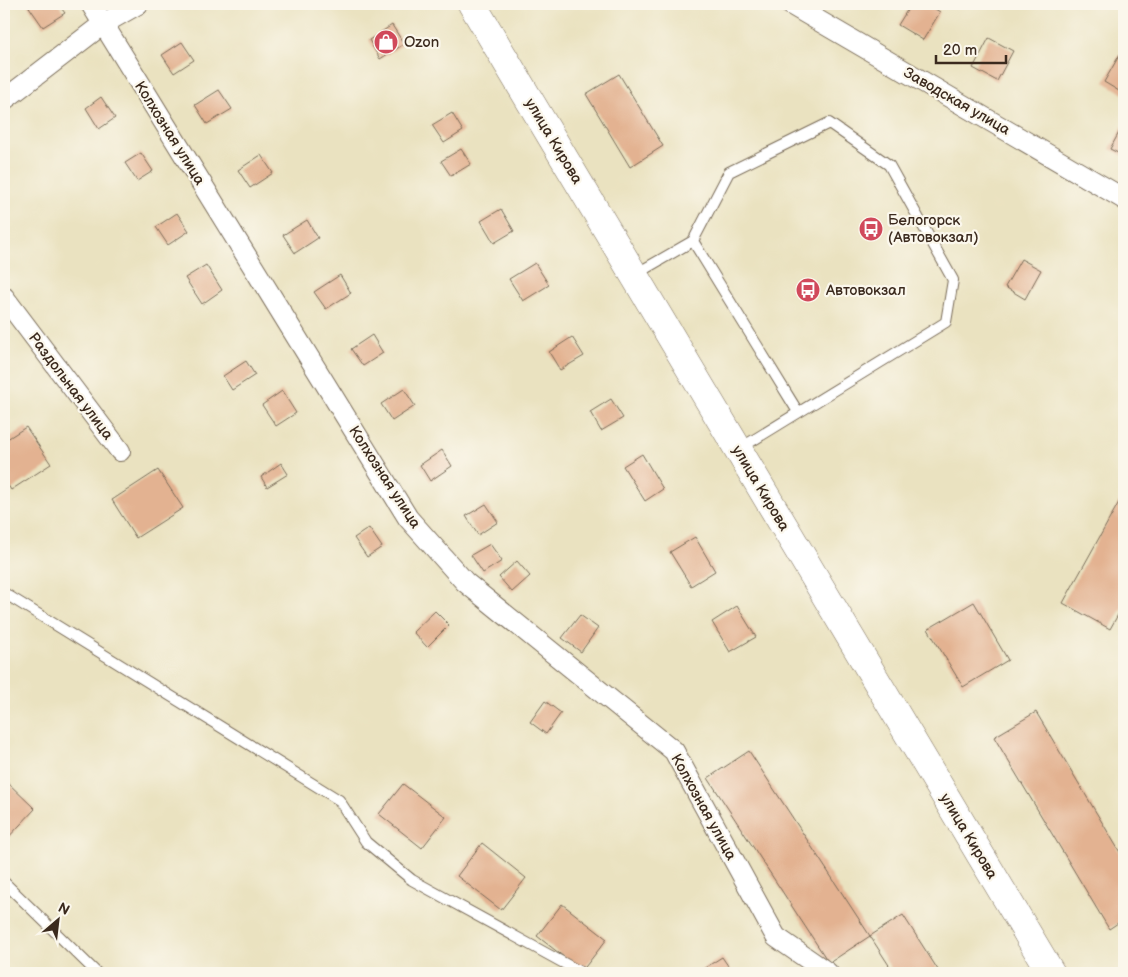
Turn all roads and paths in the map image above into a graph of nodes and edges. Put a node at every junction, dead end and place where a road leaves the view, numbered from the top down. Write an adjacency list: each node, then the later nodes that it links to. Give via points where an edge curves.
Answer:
1 (91, 4): 5 (street, Колхозная улица)
2 (138, 4): 5 (street)
3 (472, 4): 9 (main road, улица Кирова)
4 (790, 4): 7 (street, Заводская улица)
5 (103, 24): 6 (street); 18 (street, Колхозная улица, via 408,518 465,582 674,751 776,937)
6 (4, 100)
7 (1124, 199)
8 (693, 241): 9 (lane); 11 (lane); 11 (lane, via 729,172 829,123 889,165 953,280 946,322)
9 (634, 275): 12 (main road, улица Кирова)
10 (4, 297): 13 (street, Раздольная улица)
11 (798, 412): 12 (lane)
12 (738, 449): 19 (main road, улица Кирова)
13 (120, 451)
14 (4, 593): 17 (lane, via 339,800 366,842 412,880)
15 (4, 882): 16 (lane)
16 (97, 973)
17 (582, 973)
18 (828, 973)
19 (1051, 973)

